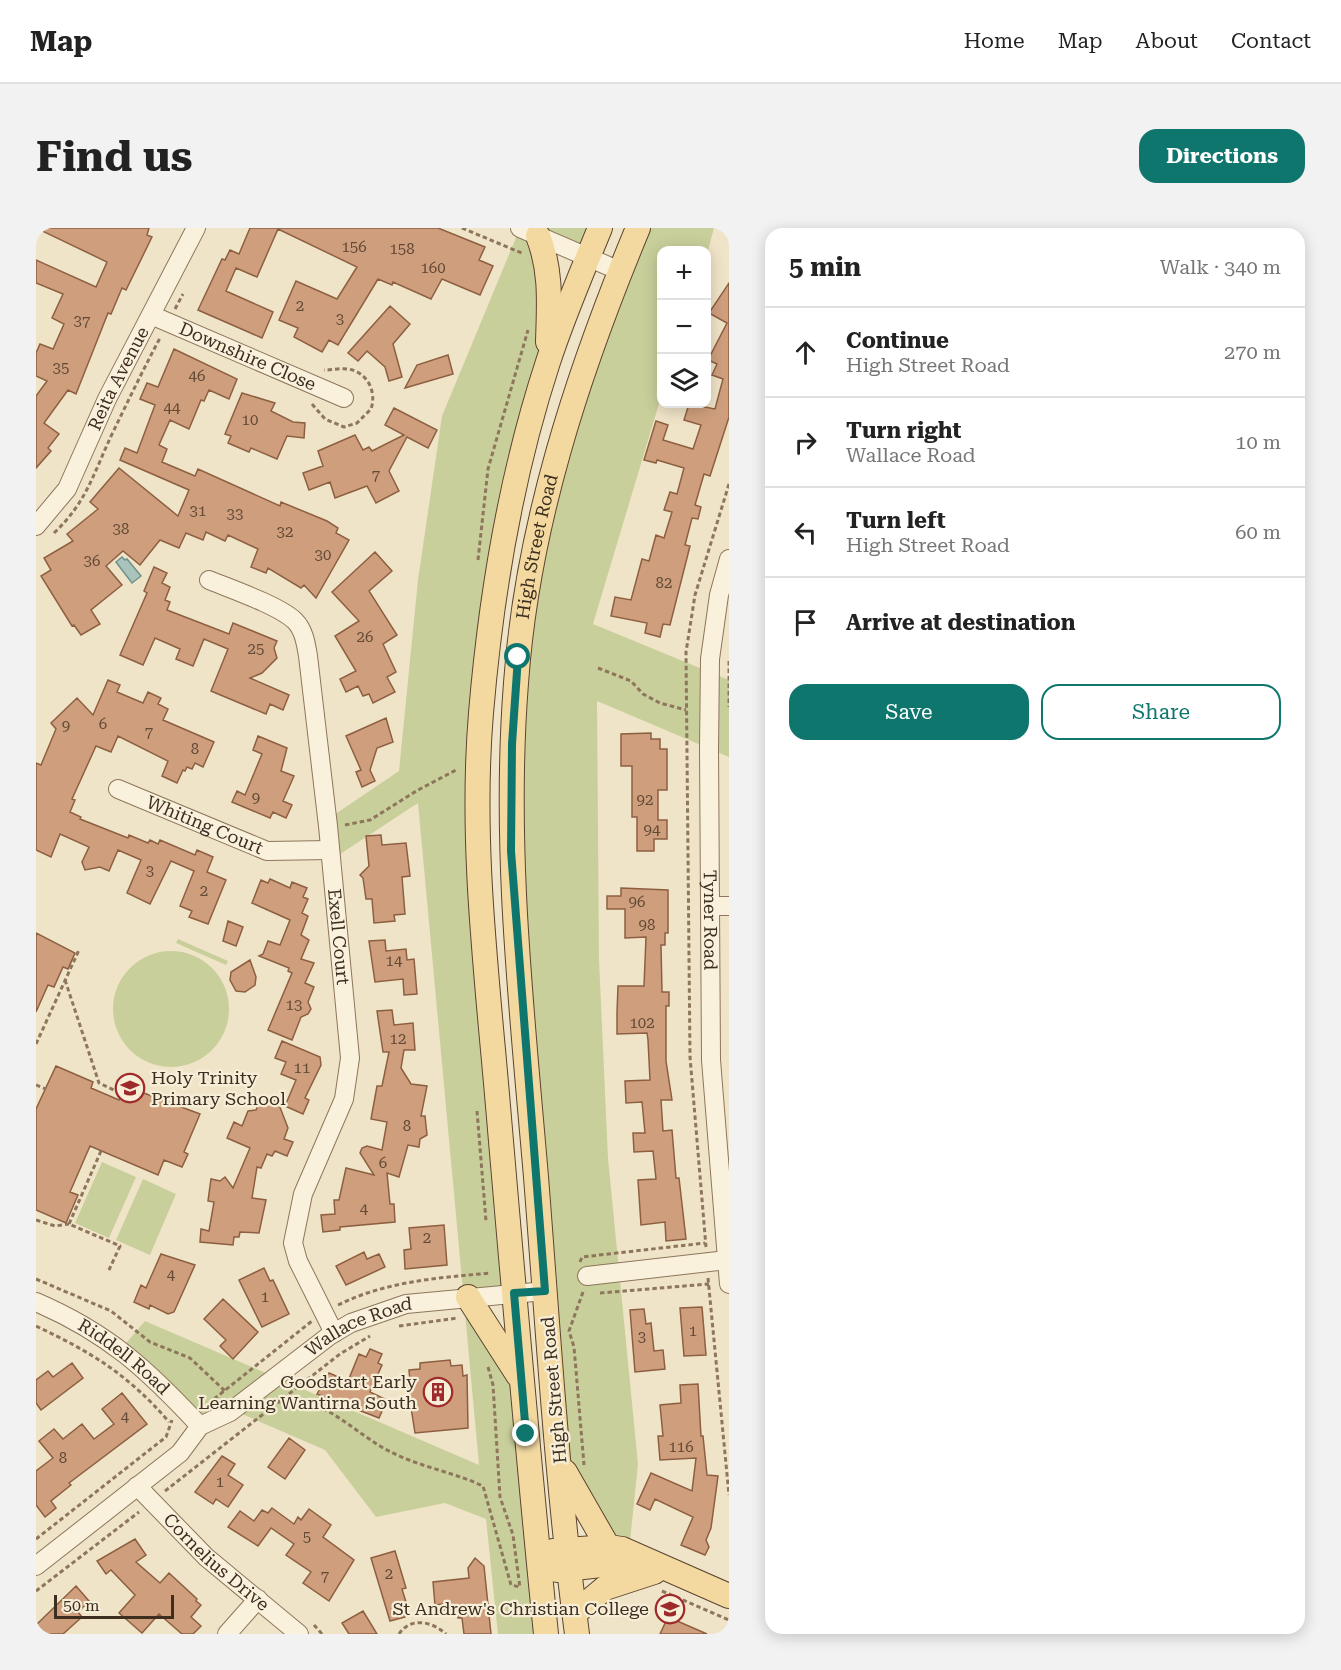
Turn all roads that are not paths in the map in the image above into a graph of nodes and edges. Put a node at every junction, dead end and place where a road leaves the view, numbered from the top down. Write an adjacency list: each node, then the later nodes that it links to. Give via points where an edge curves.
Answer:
1 (196, 228): 7 (street, Reita Avenue)
2 (600, 228): 5 (main road, High Street Road)
3 (638, 228): 6 (main road, High Street Road)
4 (529, 240): 5 (street); 8 (main road, via 546,257 549,274)
5 (588, 257): 6 (street); 8 (main road, High Street Road)
6 (620, 271): 20 (main road, High Street Road, via 582,375 551,480 529,580 516,681 511,851)
7 (152, 315): 9 (street, Downshire Close); 10 (street, Reita Avenue, via 107,399 67,489)
8 (548, 363): 21 (main road, High Street Road, via 504,537 481,717 479,801 485,949)
9 (344, 398)
10 (36, 526)
11 (728, 567): 15 (street, Tyner Road, via 713,627 710,659)
12 (209, 580): 14 (street, Exell Court, via 283,612 296,621 303,633 309,656)
13 (118, 789): 14 (street, Whiting Court, via 267,851)
14 (330, 850): 24 (street, Exell Court, via 349,1074 344,1100 303,1194 293,1243)
15 (720, 906): 16 (street, Tyner Road, via 711,1060)
16 (725, 1185): 17 (street, Tyner Road)
17 (727, 1260): 18 (street); 19 (street, Tyner Road)
18 (583, 1277)
19 (729, 1284)
20 (545, 1291): 21 (street, Wallace Road); 27 (main road, High Street Road)
21 (514, 1293): 23 (street, Wallace Road); 25 (main road, High Street Road)
22 (36, 1302): 26 (street, Riddell Road, via 87,1325 121,1349)
23 (466, 1307): 24 (street, Wallace Road, via 391,1307); 25 (main road)
24 (334, 1333): 26 (street, Wallace Road, via 230,1412)
25 (520, 1380): 31 (main road, High Street Road)
26 (200, 1426): 28 (street, Wallace Road, via 180,1453)
27 (560, 1465): 29 (main road); 30 (main road, High Street Road)
28 (137, 1486): 32 (street, Wallace Road); 35 (street, Cornelius Drive, via 206,1557)
29 (608, 1547): 30 (main road); 33 (main road, via 622,1549)
30 (570, 1559): 31 (main road); 33 (main road); 36 (main road, High Street Road)
31 (539, 1562): 39 (main road, High Street Road)
32 (36, 1566)
33 (657, 1573): 34 (main road); 36 (main road, via 605,1588)
34 (729, 1596)
35 (258, 1599): 37 (street); 38 (street, Cornelius Drive)
36 (576, 1623)
37 (227, 1634)
38 (299, 1634)
39 (546, 1634)

